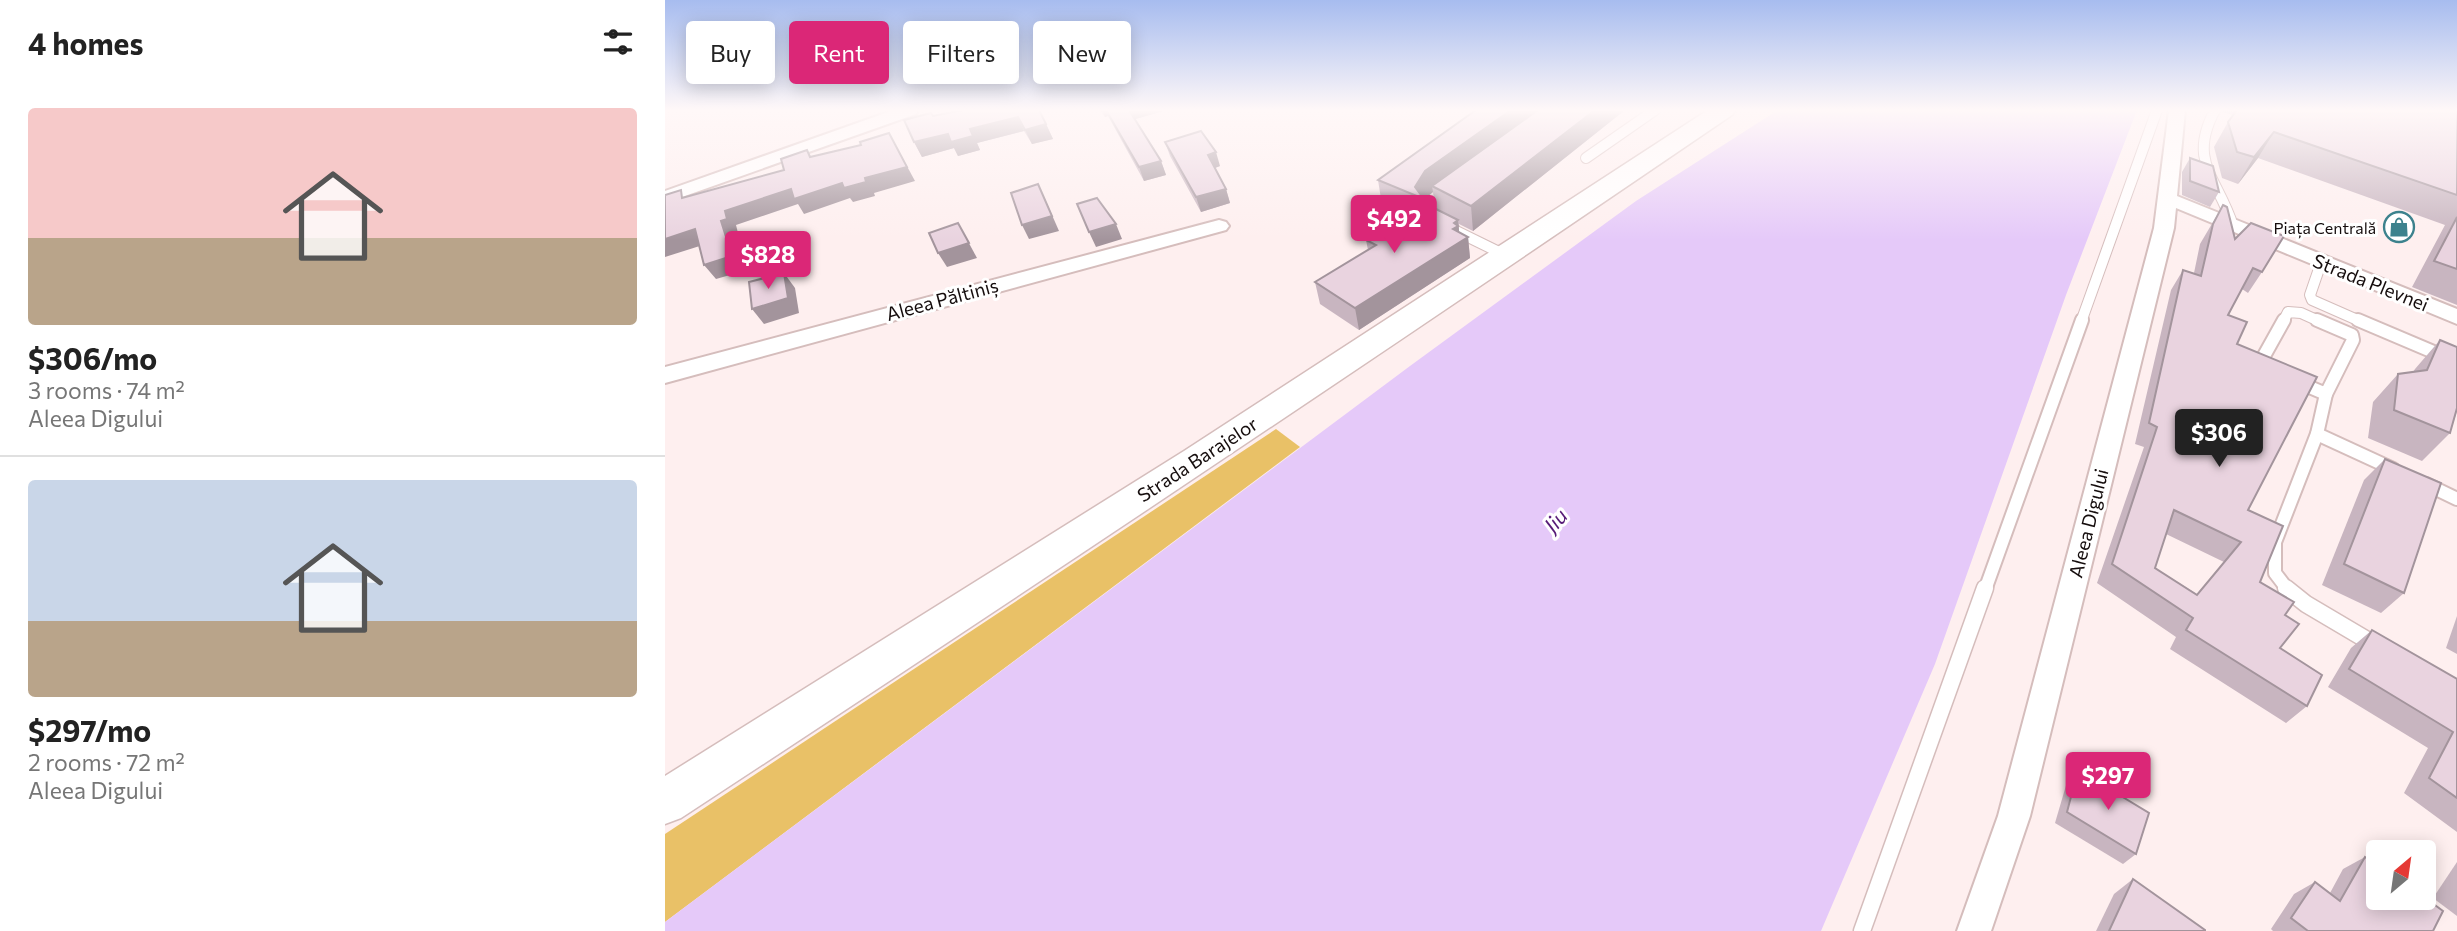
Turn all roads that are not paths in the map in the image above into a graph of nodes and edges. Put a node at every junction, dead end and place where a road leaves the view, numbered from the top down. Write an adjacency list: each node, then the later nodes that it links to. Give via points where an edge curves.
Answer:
1 (788, 153): 8 (street)
2 (1593, 153): 7 (lane)
3 (1659, 153): 13 (main road, Strada Barajelor)
4 (2141, 153): 23 (lane)
5 (2173, 153): 9 (street, Aleea Digului)
6 (2202, 153): 12 (lane)
7 (1586, 158)
8 (665, 197)
9 (2169, 200): 12 (street, Strada Plevnei); 24 (street, Aleea Digului, via 2014,816)
10 (1219, 226): 17 (street, Aleea Păltiniș)
11 (1445, 226): 13 (lane)
12 (2233, 226): 14 (street, Strada Plevnei)
13 (1507, 256): 22 (main road, Strada Barajelor)
14 (2321, 262): 15 (street, Strada Plevnei); 16 (lane, via 2312,300)
15 (2457, 317)
16 (2457, 362)
17 (665, 375)
18 (2326, 394): 18 (lane, via 2352,335 2288,312 2260,363); 19 (lane)
19 (2317, 434): 20 (lane); 21 (lane, via 2275,542 2276,573 2284,587 2306,604)
20 (2457, 499)
21 (2387, 653)
22 (665, 803)
23 (1862, 931)
24 (1974, 931)

